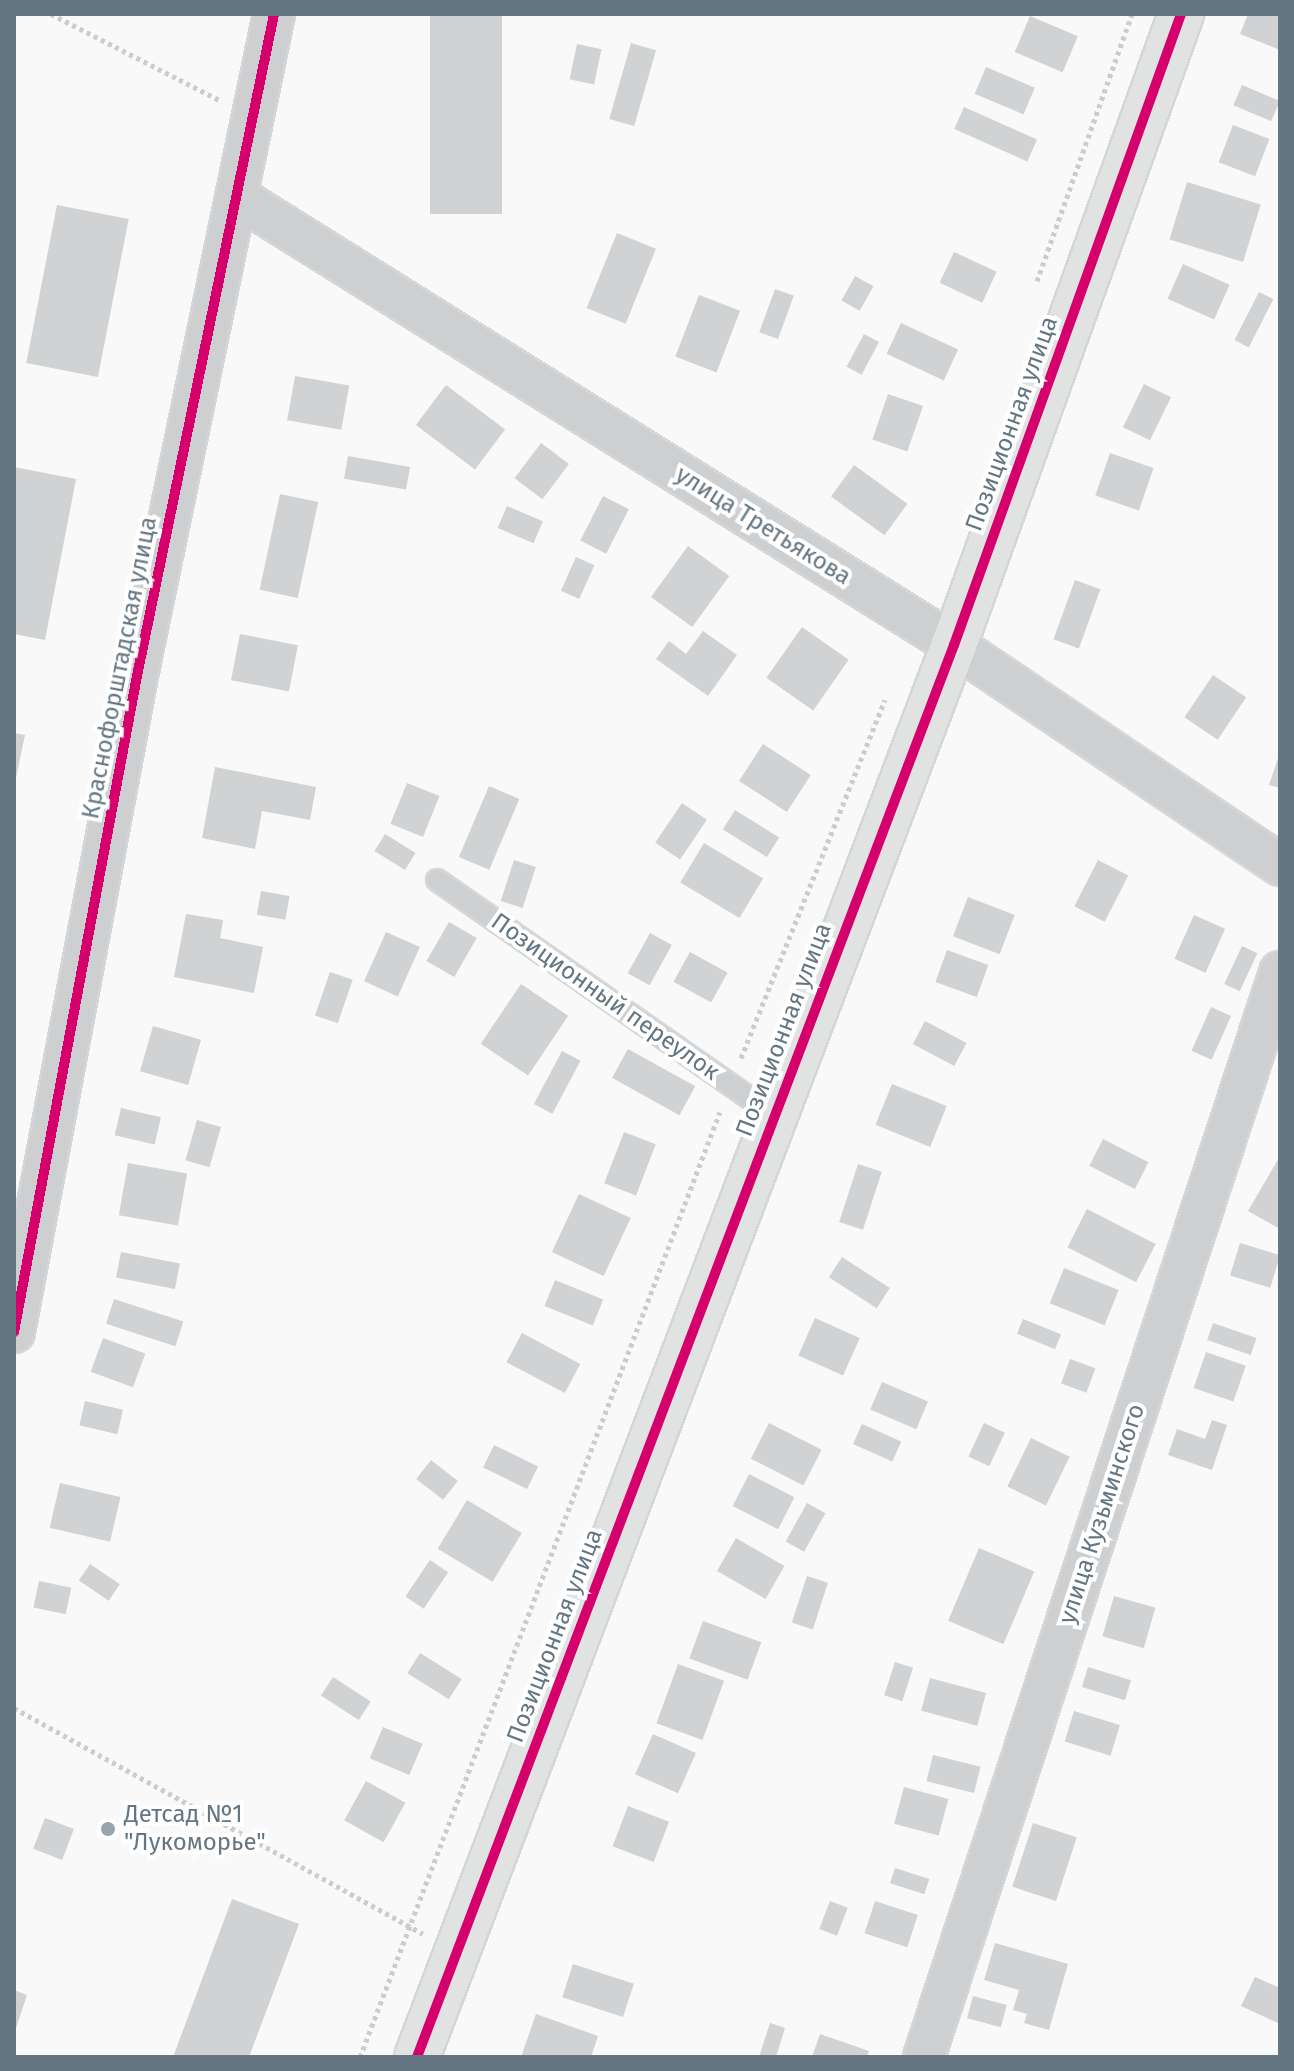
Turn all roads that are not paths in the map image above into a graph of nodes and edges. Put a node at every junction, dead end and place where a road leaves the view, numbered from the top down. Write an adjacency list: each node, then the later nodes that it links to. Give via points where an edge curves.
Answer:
1 (274, 14): 3 (street, Краснофорштадская улица)
2 (1181, 14): 4 (street, Позиционная улица)
3 (239, 198): 4 (street, улица Третьякова); 9 (street, Краснофорштадская улица, via 138,671)
4 (954, 645): 5 (street, улица Третьякова); 8 (street, Позиционная улица)
5 (1280, 865)
6 (437, 880): 8 (lane, Позиционный переулок)
7 (1280, 972): 10 (street, улица Кузьминского)
8 (773, 1114): 11 (street, Позиционная улица)
9 (14, 1332)
10 (932, 2054)
11 (417, 2057)

